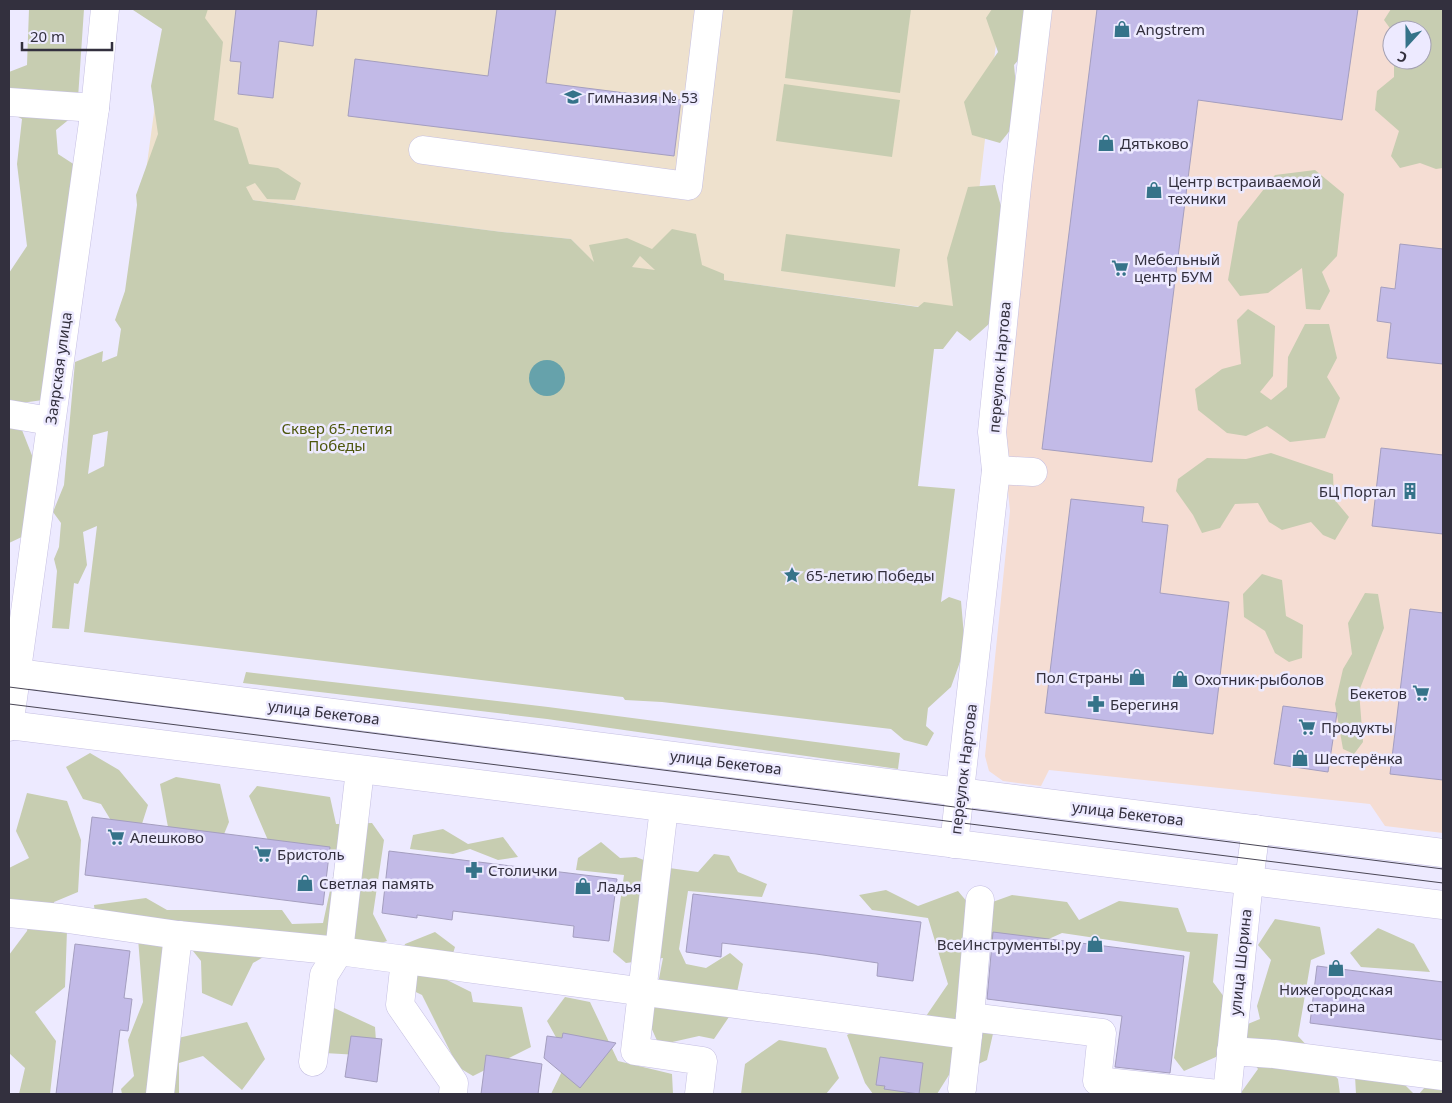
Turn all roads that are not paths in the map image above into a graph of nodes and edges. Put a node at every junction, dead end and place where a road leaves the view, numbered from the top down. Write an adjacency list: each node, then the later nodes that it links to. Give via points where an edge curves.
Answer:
1 (105, 9): 5 (main road, Заярская улица)
2 (709, 9): 6 (main road, via 688,186)
3 (1038, 9): 9 (main road, переулок Нартова, via 992,432)
4 (9, 102): 5 (main road)
5 (94, 108): 8 (main road, Заярская улица)
6 (423, 150)
7 (9, 414): 8 (main road)
8 (50, 421): 11 (main road, Заярская улица)
9 (996, 470): 10 (main road); 14 (main road, переулок Нартова)
10 (1033, 472)
11 (12, 672): 12 (main road, Заярская улица); 14 (main road, улица Бекетова)
12 (9, 726): 13 (main road)
13 (360, 770): 15 (main road); 24 (main road)
14 (960, 792): 16 (main road, улица Бекетова); 17 (main road, переулок Нартова)
15 (664, 808): 17 (main road); 26 (main road)
16 (1256, 829): 18 (main road, улица Бекетова); 19 (main road, улица Шорина)
17 (954, 844): 19 (main road)
18 (1443, 853)
19 (1249, 881): 21 (main road); 28 (main road, улица Шорина)
20 (980, 900): 27 (main road)
21 (1443, 905)
22 (9, 913): 23 (main road)
23 (178, 935): 24 (main road); 32 (main road)
24 (339, 951): 25 (main road); 29 (main road, via 324,975)
25 (405, 960): 26 (main road); 33 (main road, via 400,1005 454,1084)
26 (641, 991): 27 (main road); 34 (main road, via 635,1051 703,1061)
27 (969, 1026): 31 (main road); 35 (main road, via 1102,1033 1097,1081)
28 (1231, 1051): 30 (main road); 36 (main road, улица Шорина)
29 (314, 1062)
30 (1443, 1076)
31 (962, 1089)
32 (160, 1094)
33 (453, 1094)
34 (699, 1094)
35 (1218, 1094)
36 (1226, 1094)

